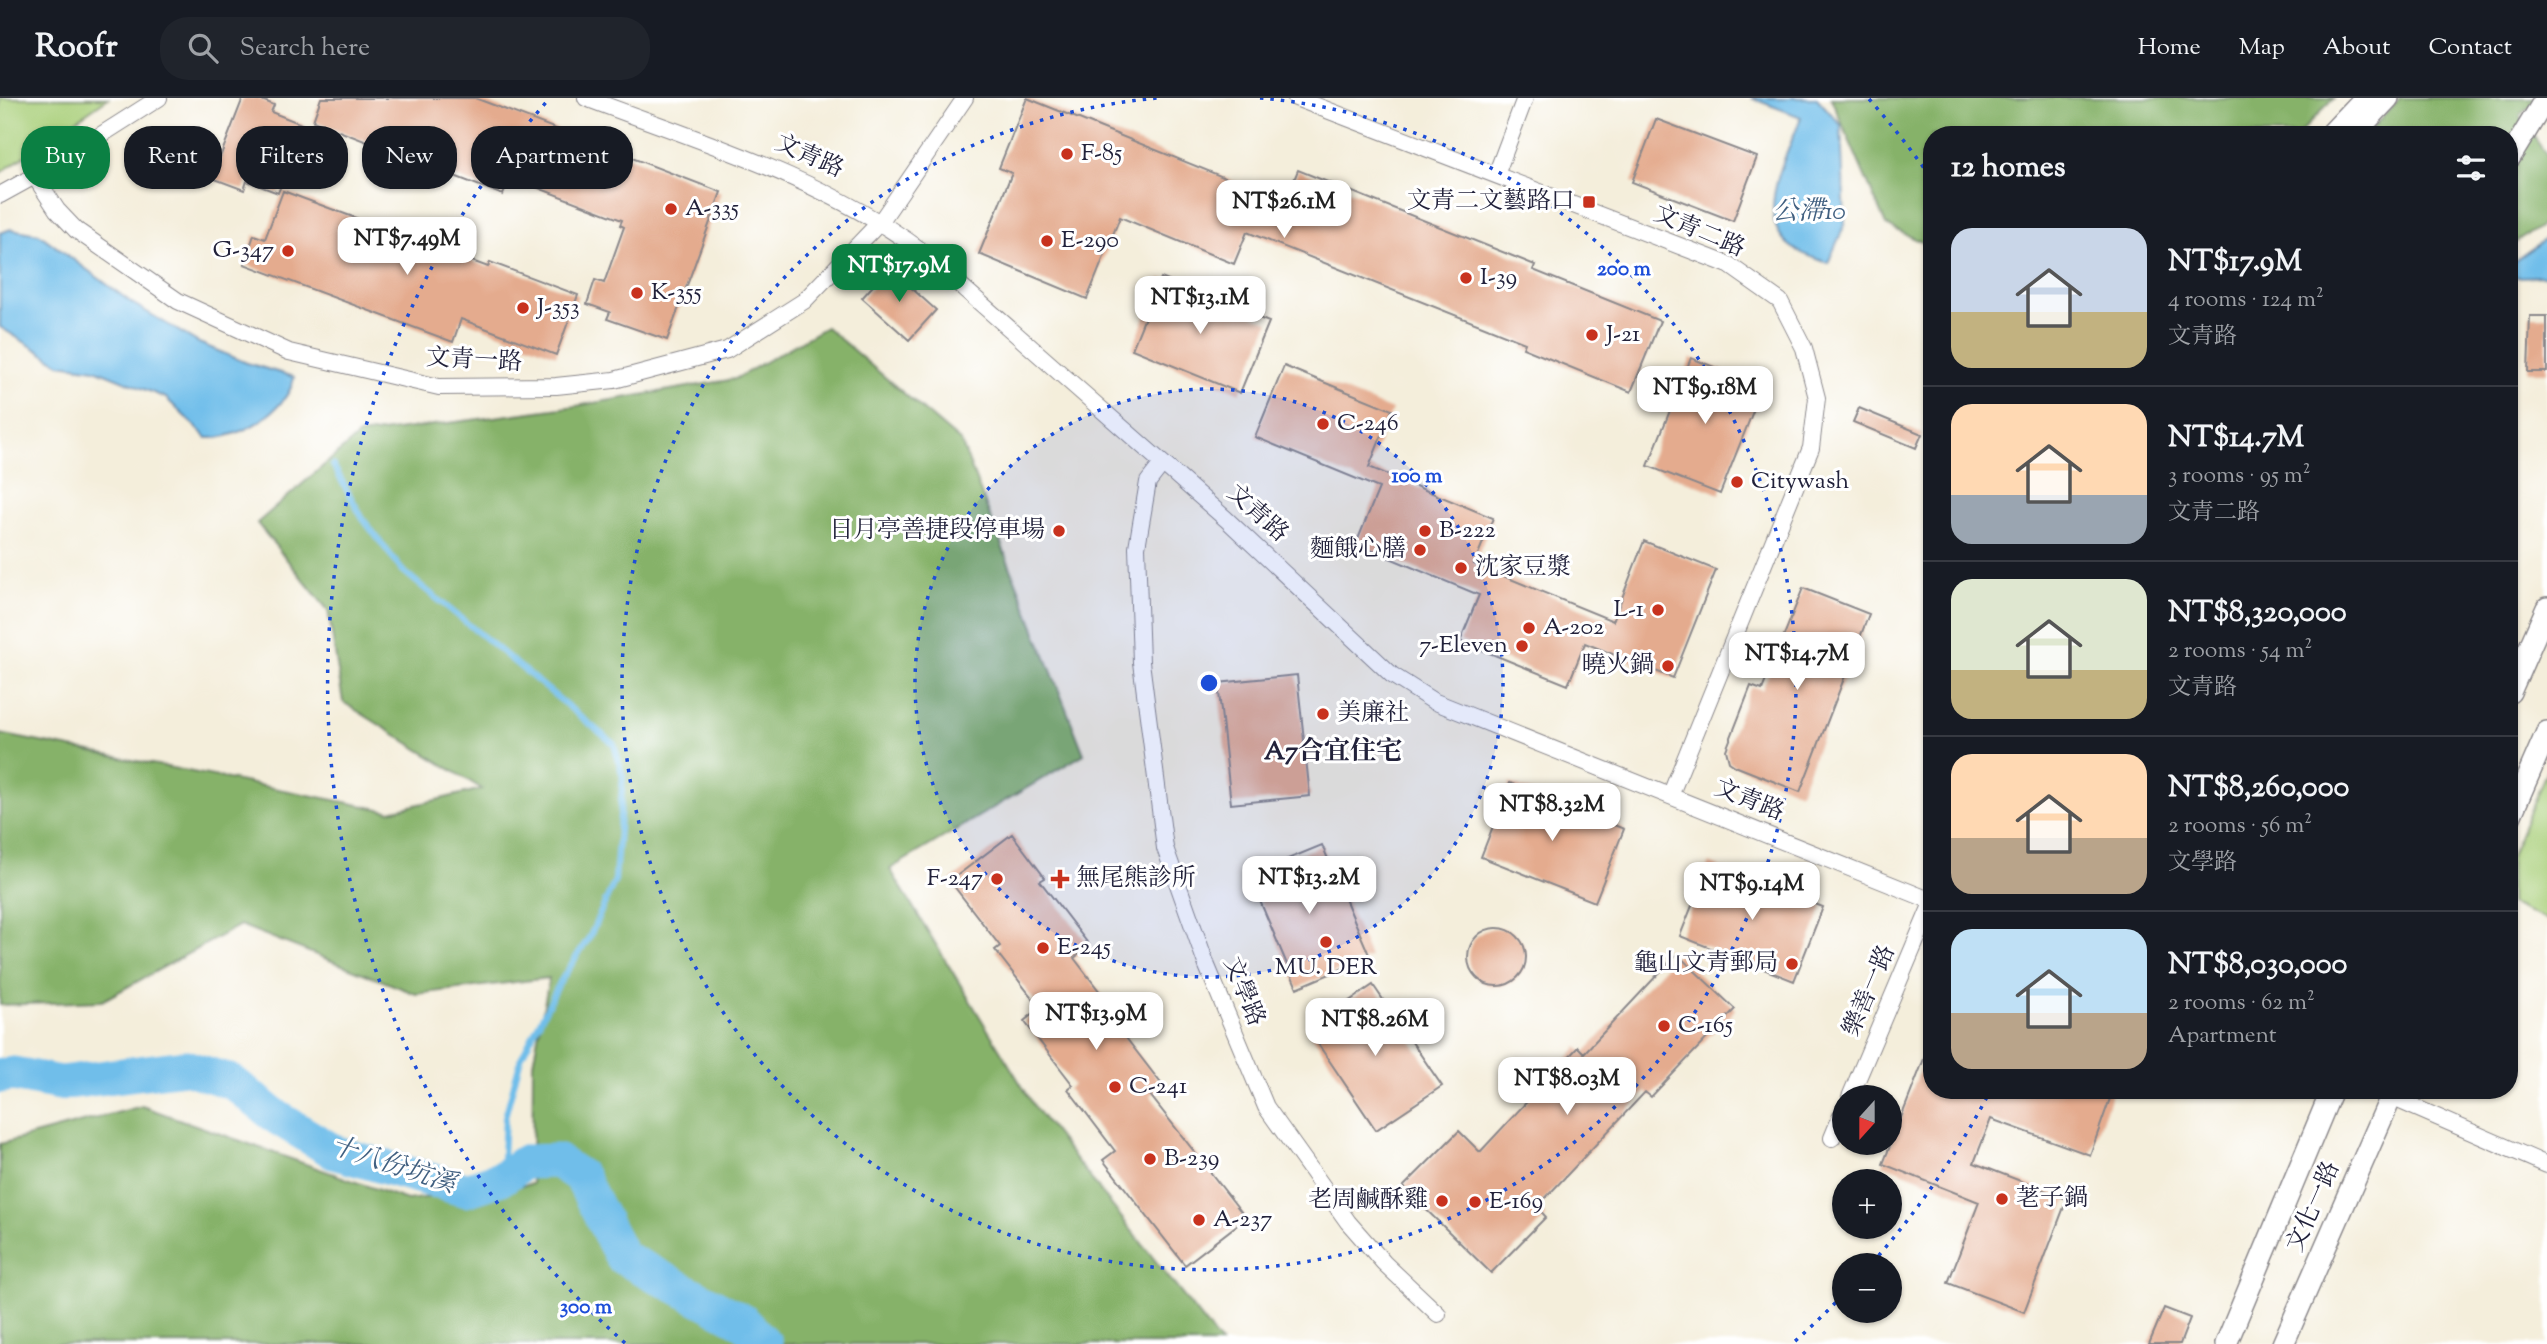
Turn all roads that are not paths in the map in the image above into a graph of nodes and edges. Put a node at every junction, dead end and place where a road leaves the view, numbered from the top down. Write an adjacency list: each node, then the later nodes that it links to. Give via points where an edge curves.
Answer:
1 (159, 98): 13 (street)
2 (586, 98): 19 (street, 文青路, via 743,157)
3 (965, 98): 19 (street)
4 (1296, 98): 15 (street, 文青二路)
5 (1524, 98): 15 (street)
6 (2365, 98): 10 (street)
7 (2388, 98): 11 (street)
8 (2531, 98): 12 (street)
9 (2546, 98): 14 (street)
10 (2339, 126)
11 (2362, 126)
12 (2514, 126)
13 (110, 128)
14 (2518, 144)
15 (1496, 175): 24 (street, 文青二路, via 1729,265 1780,301 1804,348 1817,398 1811,448)
16 (21, 183): 18 (street)
17 (43, 189): 19 (street, 文青一路, via 76,230 178,301 289,352 439,387 556,386 614,380 727,350 804,301)
18 (0, 195)
19 (881, 221): 20 (street, 文青路, via 919,248)
20 (1162, 464): 24 (street, 文青路, via 1392,675 1433,701); 33 (street, 文學路, via 1148,482 1137,547 1141,662 1165,848 1207,967 1266,1107 1348,1222)
21 (2547, 608): 22 (street)
22 (2518, 674)
23 (2547, 732): 25 (street)
24 (1670, 796): 26 (street, 文青路)
25 (2518, 799)
26 (1923, 898)
27 (1923, 923): 28 (street, 樂善一路)
28 (1855, 1085)
29 (2328, 1099): 34 (street, 文化一路)
30 (2383, 1099): 35 (street, 文化一路)
31 (2401, 1099): 32 (street)
32 (2547, 1165)
33 (1438, 1314)
34 (2225, 1344)
35 (2283, 1344)

